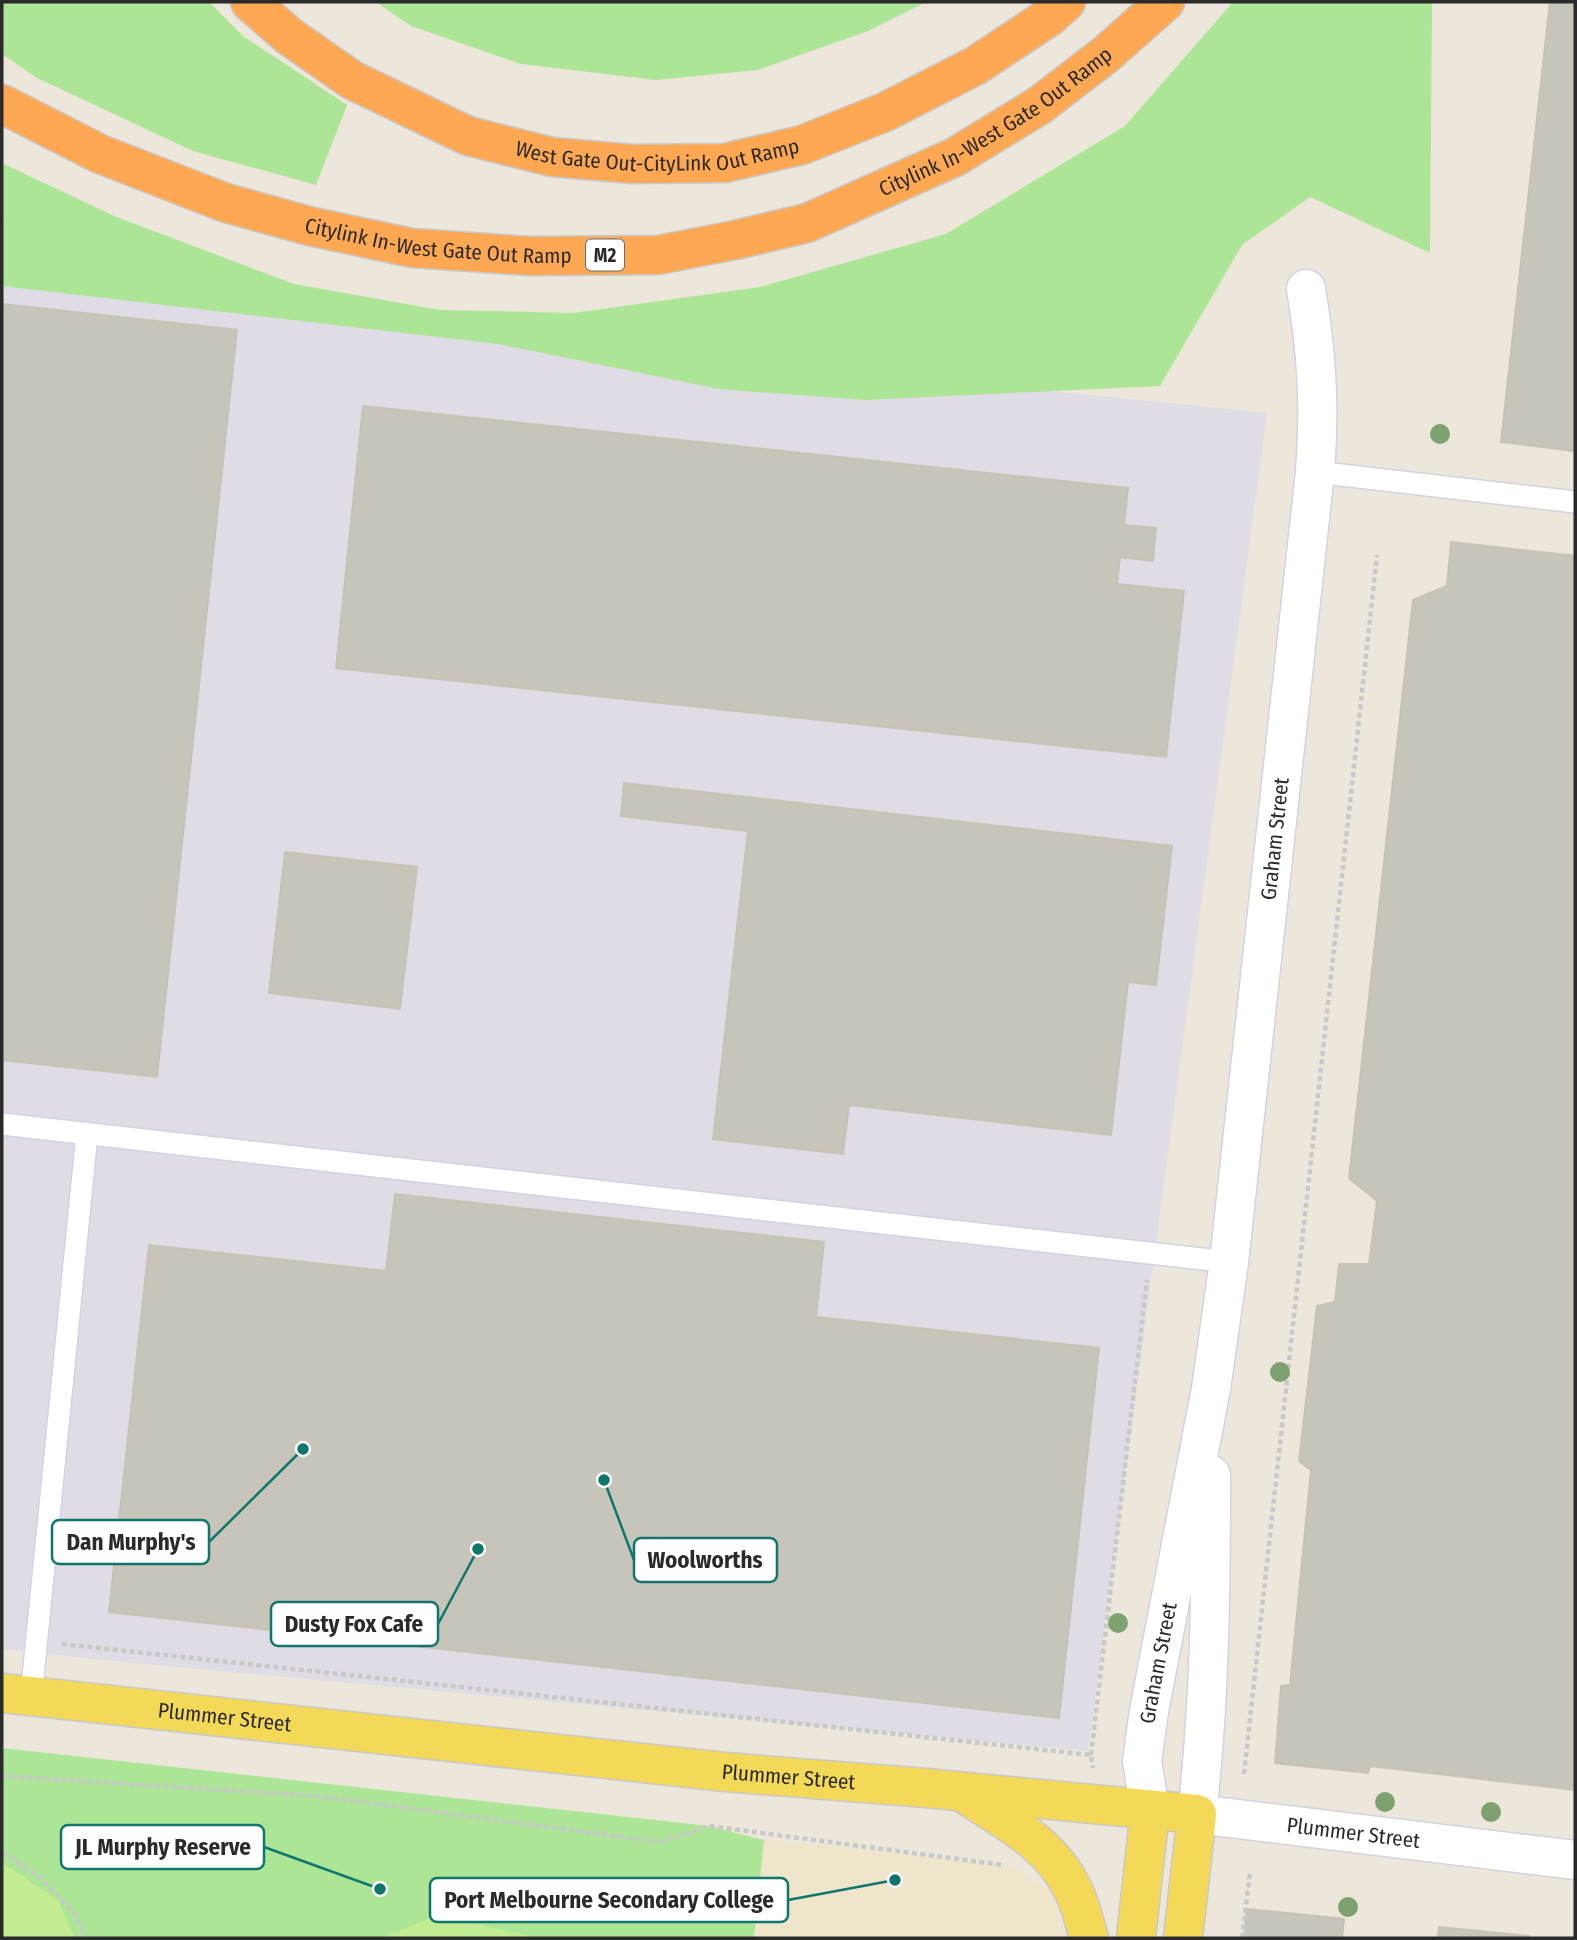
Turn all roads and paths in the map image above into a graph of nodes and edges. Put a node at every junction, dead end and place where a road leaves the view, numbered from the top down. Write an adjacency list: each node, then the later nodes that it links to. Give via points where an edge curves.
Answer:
1 (250, 2): 2 (highway, West Gate Out-CityLink Out Ramp, via 352,80 468,136 552,157 633,164 725,163 802,145 884,112 975,66)
2 (1066, 2)
3 (1165, 2): 4 (highway, Citylink In-West Gate Out Ramp / M2, via 1040,105 955,157 807,223 658,255 530,257 412,248 309,226 226,203 113,159)
4 (2, 104)
5 (1306, 289): 6 (street, Graham Street, via 1319,398)
6 (1315, 472): 7 (lane); 12 (street, Graham Street)
7 (1575, 502)
8 (1377, 555): 17 (path)
9 (2, 1124): 10 (lane)
10 (87, 1134): 11 (lane); 14 (lane)
11 (1150, 1254): 12 (lane); 16 (path)
12 (1229, 1262): 13 (street, Graham Street)
13 (1211, 1389): 21 (street, Graham Street, via 1149,1711 1142,1761); 22 (street, Graham Street, via 1210,1644)
14 (36, 1641): 15 (lane); 16 (path)
15 (16, 1695): 19 (main road, Plummer Street, via 725,1772)
16 (1091, 1755): 20 (path)
17 (1244, 1774)
18 (2, 1776): 25 (path, via 316,1796 661,1842 709,1826)
19 (963, 1793): 20 (main road, Plummer Street); 28 (main road, via 1055,1860 1073,1889)
20 (1100, 1806): 21 (main road, Plummer Street)
21 (1150, 1810): 22 (main road, Plummer Street); 29 (main road, Graham Street)
22 (1197, 1814): 24 (street, Plummer Street); 30 (main road, Graham Street)
23 (2, 1853): 27 (path, via 40,1877 77,1916)
24 (1575, 1860)
25 (1010, 1866)
26 (1250, 1872): 31 (path)
27 (85, 1938)
28 (1089, 1938)
29 (1136, 1938)
30 (1183, 1938)
31 (1242, 1938)

